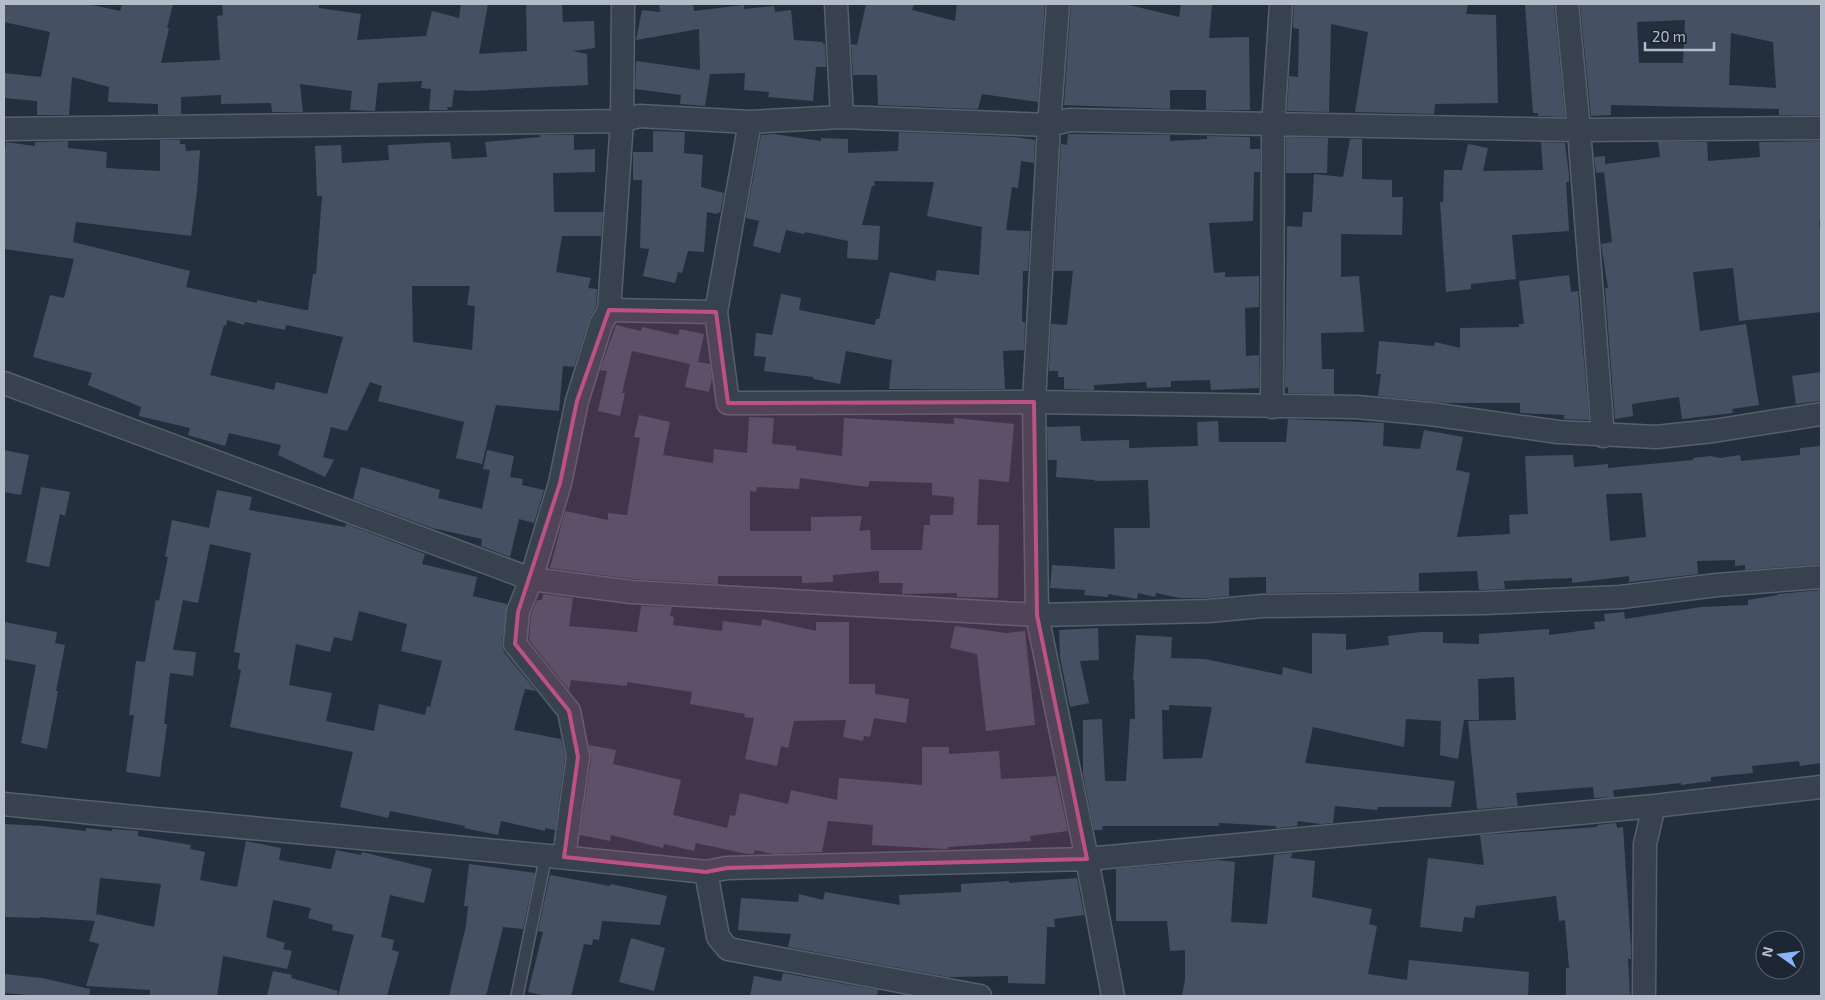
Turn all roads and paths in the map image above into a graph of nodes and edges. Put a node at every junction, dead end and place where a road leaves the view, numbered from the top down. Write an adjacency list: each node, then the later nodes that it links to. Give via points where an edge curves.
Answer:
1 (623, 4): 7 (street)
2 (836, 4): 6 (street)
3 (1058, 4): 9 (street)
4 (1281, 4): 10 (street)
5 (1567, 4): 13 (street)
6 (842, 117): 8 (street); 9 (street)
7 (622, 121): 8 (street, via 638,116); 12 (street); 14 (street)
8 (750, 122): 15 (street)
9 (1048, 124): 10 (street, via 1069,120); 17 (street)
10 (1273, 125): 13 (street); 18 (street)
11 (1821, 128): 13 (street)
12 (4, 129)
13 (1579, 130): 20 (street)
14 (609, 310): 15 (street); 22 (street, via 601,324 578,401 560,483)
15 (716, 312): 17 (street, via 728,403)
16 (4, 383): 22 (street)
17 (1034, 402): 18 (street); 23 (street)
18 (1272, 406): 20 (street, via 1357,407)
19 (1821, 414): 20 (street, via 1656,437)
20 (1604, 436)
21 (1821, 577): 23 (street, via 1621,597)
22 (531, 579): 23 (street, via 632,592); 27 (street, via 518,612 515,644 569,711 578,757)
23 (1037, 615): 28 (street)
24 (1821, 787): 26 (street)
25 (4, 804): 27 (street)
26 (1654, 806): 28 (street); 34 (street, via 1645,844)
27 (555, 856): 29 (street); 31 (lane)
28 (1087, 859): 29 (street, via 727,868); 33 (street)
29 (706, 872): 30 (street, via 718,937 728,949)
30 (896, 989): 32 (street)
31 (517, 996)
32 (980, 996)
33 (1113, 996)
34 (1644, 996)

